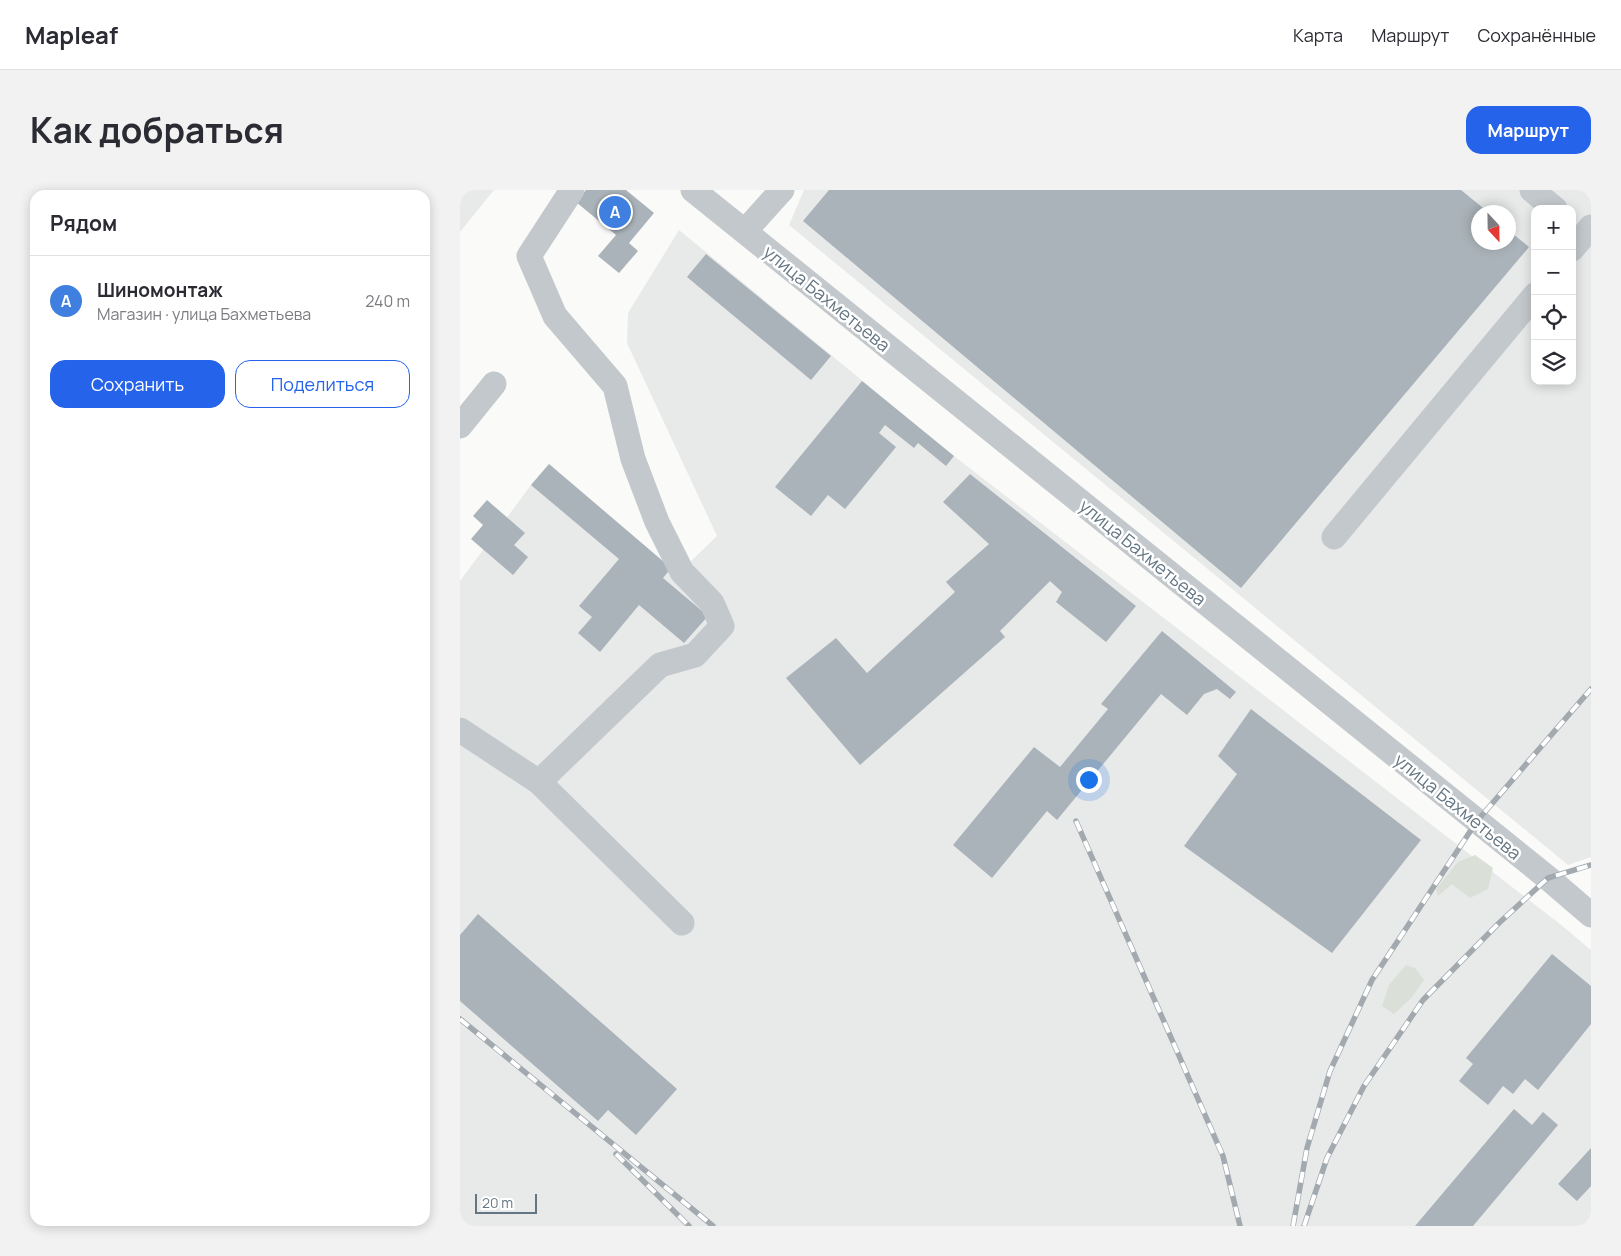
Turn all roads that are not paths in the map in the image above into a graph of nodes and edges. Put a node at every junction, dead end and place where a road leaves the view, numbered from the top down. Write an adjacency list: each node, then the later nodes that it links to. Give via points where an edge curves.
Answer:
1 (572, 190): 12 (street, via 530,256 555,316 615,386 634,459 657,522 682,572 712,603 722,626 695,655 660,665)
2 (782, 190): 6 (street)
3 (1532, 190): 5 (street)
4 (695, 191): 6 (street, улица Бахметьева)
5 (1550, 205)
6 (745, 231): 13 (street, улица Бахметьева)
7 (1531, 300): 10 (street)
8 (494, 384): 9 (street)
9 (460, 426)
10 (1334, 537)
11 (460, 730): 12 (street)
12 (539, 782): 14 (street)
13 (1591, 915)
14 (682, 923)

